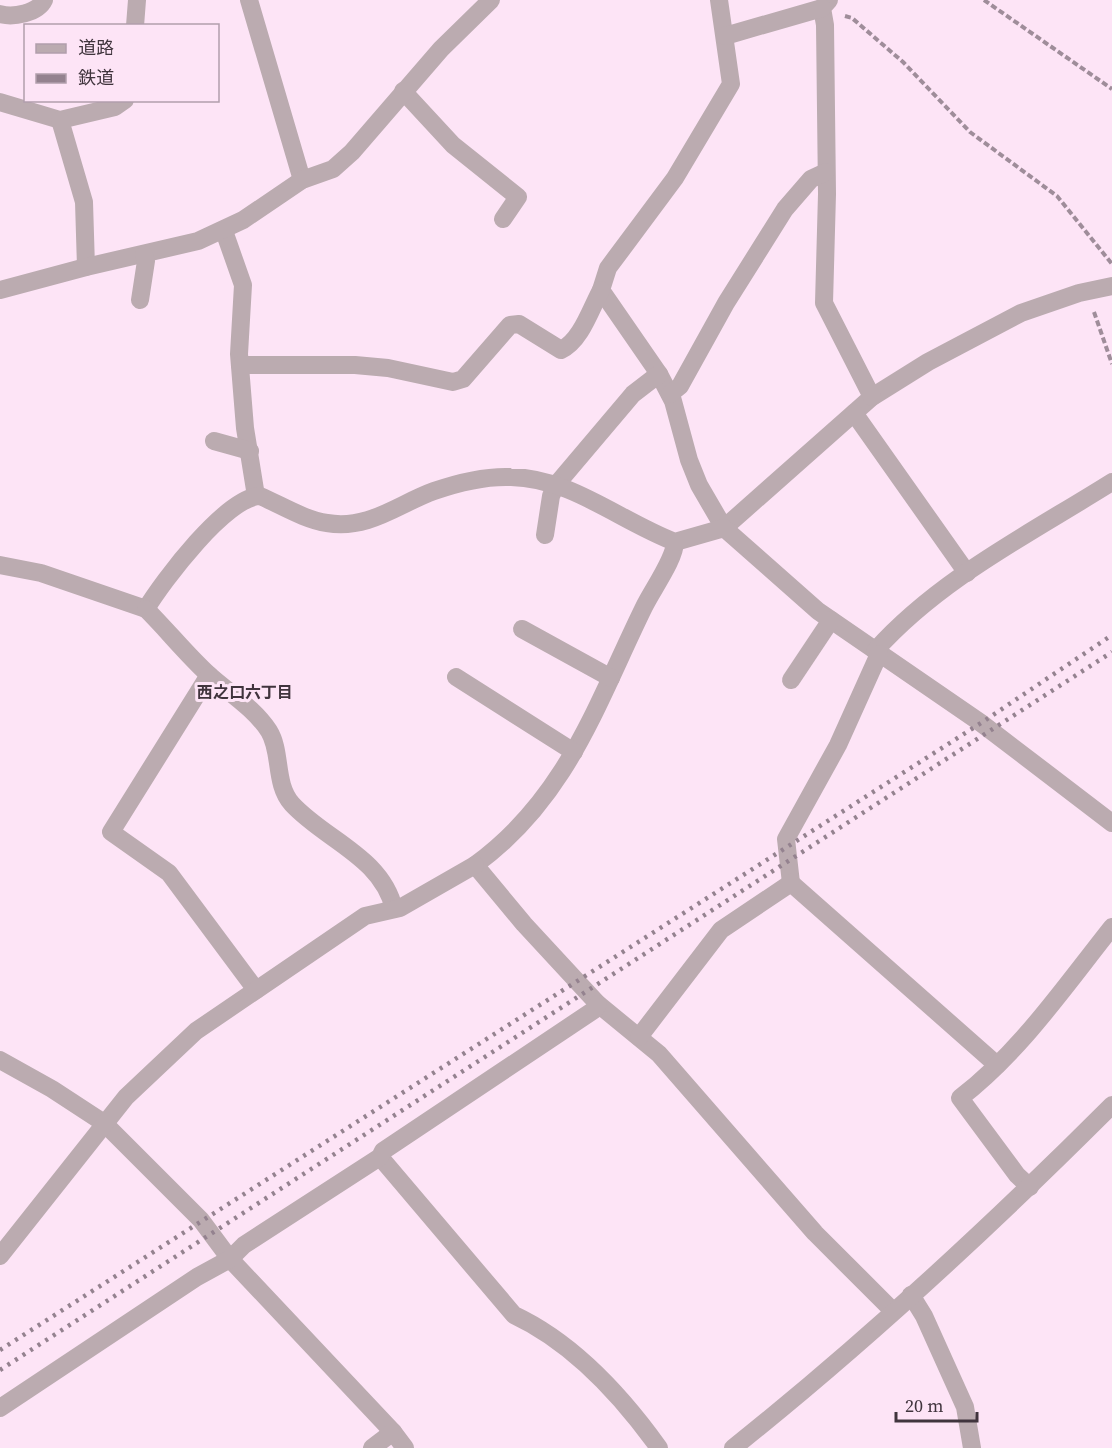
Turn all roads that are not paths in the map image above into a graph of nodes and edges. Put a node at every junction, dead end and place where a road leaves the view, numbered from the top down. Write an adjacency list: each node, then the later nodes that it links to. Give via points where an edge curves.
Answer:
1 (44, 0): 7 (street, via 30,12)
2 (137, 0): 8 (street)
3 (249, 0): 15 (street)
4 (491, 0): 10 (street)
5 (719, 0): 9 (street)
6 (825, 7): 9 (street); 14 (street)
7 (0, 14)
8 (135, 24)
9 (725, 36): 22 (street, via 731,84 675,178 608,268)
10 (403, 91): 15 (street, via 333,169); 16 (street, via 453,145 518,197)
11 (0, 102): 13 (street)
12 (122, 102): 13 (street)
13 (60, 120): 19 (street, via 84,202)
14 (826, 172): 26 (street, via 811,179 785,209 680,386); 27 (street, via 824,303)
15 (302, 180): 17 (street)
16 (503, 219)
17 (224, 231): 18 (street); 24 (street, via 243,285 238,332)
18 (144, 255): 19 (street); 23 (street)
19 (86, 267): 21 (street)
20 (1112, 286): 27 (street, via 1021,313 927,362)
21 (0, 290)
22 (601, 290): 24 (street, via 580,330 566,347 561,350 519,324 510,325 463,379 453,382 355,365); 25 (street)
23 (140, 300)
24 (240, 365): 30 (street)
25 (659, 374): 26 (street); 32 (street, via 633,394)
26 (670, 394): 34 (street, via 688,460)
27 (872, 397): 28 (street)
28 (854, 413): 34 (street); 38 (street)
29 (214, 441): 30 (street)
30 (250, 451): 33 (street)
31 (1112, 482): 38 (street)
32 (556, 485): 33 (street, via 511,477 476,481 435,490 378,518 350,524 326,523); 35 (street); 36 (street)
33 (256, 496): 39 (street, via 248,496 216,524 166,579)
34 (724, 528): 36 (street); 40 (street)
35 (545, 535)
36 (675, 542): 45 (street, via 675,550)
37 (0, 565): 39 (street, via 41,573)
38 (967, 573): 42 (street, via 910,616)
39 (147, 609): 43 (street)
40 (831, 620): 42 (street); 46 (street)
41 (522, 629): 45 (street)
42 (877, 652): 48 (street, via 981,723); 50 (street, via 838,745 786,838)
43 (209, 675): 51 (street, via 256,715 270,733 282,786 292,804 379,875 390,892); 53 (street, via 111,832 169,873)
44 (456, 677): 47 (street)
45 (611, 678): 47 (street)
46 (791, 680)
47 (574, 752): 49 (street, via 559,779 524,823)
48 (1112, 823)
49 (475, 865): 51 (street); 54 (street)
50 (791, 883): 55 (street, via 721,930); 57 (street)
51 (394, 909): 53 (street, via 365,916)
52 (1112, 927): 57 (street)
53 (256, 990): 59 (street, via 196,1031 126,1096)
54 (598, 1004): 55 (street); 60 (street, via 383,1151)
55 (639, 1037): 65 (street, via 696,1095 815,1233)
56 (0, 1060): 59 (street)
57 (997, 1065): 61 (street, via 960,1098)
58 (1112, 1105): 61 (street)
59 (104, 1123): 62 (street); 63 (street, via 201,1220)
60 (380, 1157): 63 (street); 70 (street, via 514,1315 540,1327 603,1378)
61 (1030, 1187): 64 (street)
62 (0, 1256)
63 (230, 1258): 66 (street); 67 (street)
64 (911, 1295): 65 (street); 72 (street, via 965,1407)
65 (892, 1311): 71 (street)
66 (0, 1408)
67 (393, 1432): 68 (street); 69 (street)
68 (372, 1448)
69 (405, 1448)
70 (659, 1448)
71 (733, 1448)
72 (972, 1448)

